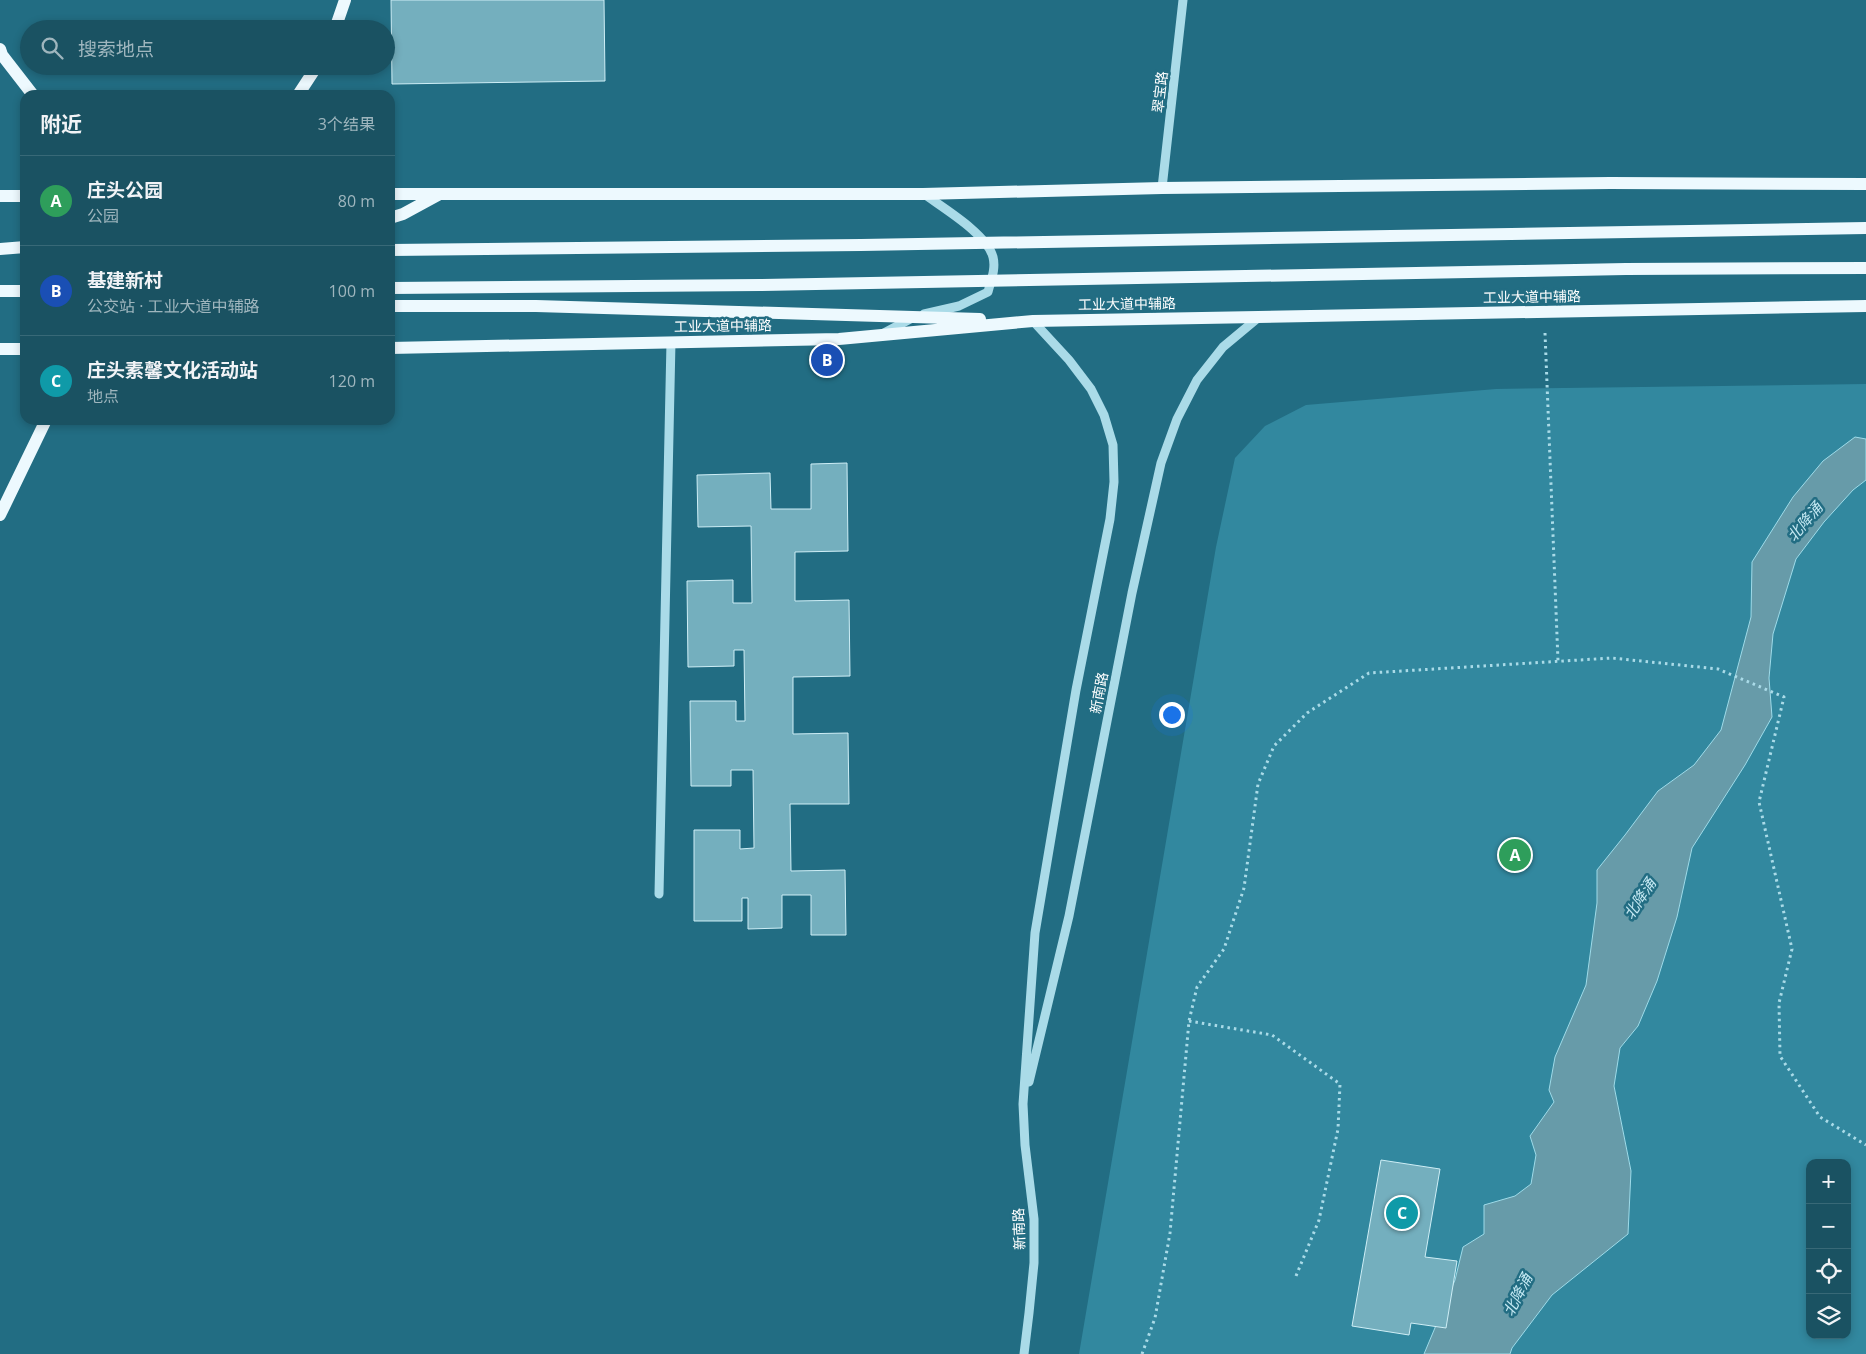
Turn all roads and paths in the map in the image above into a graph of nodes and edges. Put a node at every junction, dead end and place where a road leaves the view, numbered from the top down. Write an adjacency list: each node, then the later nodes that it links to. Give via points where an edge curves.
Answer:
1 (345, 0): 3 (main road)
2 (1184, 0): 9 (street, 翠宝路)
3 (338, 20)
4 (0, 49): 6 (main road)
5 (311, 75): 7 (main road)
6 (29, 90)
7 (301, 90)
8 (1866, 184): 9 (main road)
9 (1162, 188): 12 (main road)
10 (440, 193): 11 (main road); 12 (main road); 15 (main road)
11 (395, 194)
12 (923, 194): 29 (street, via 976,231 993,255 994,268 988,292 959,306)
13 (0, 196): 14 (main road)
14 (20, 196)
15 (395, 216)
16 (1866, 228): 19 (main road, bridge)
17 (20, 247): 18 (main road)
18 (0, 249)
19 (395, 250)
20 (0, 254): 21 (main road)
21 (20, 254)
22 (1866, 268): 23 (main road, bridge, via 1636,268 770,285)
23 (395, 288)
24 (0, 291): 25 (main road)
25 (20, 291)
26 (395, 306): 29 (main road, via 536,306)
27 (1866, 306): 28 (main road, 工业大道中辅路)
28 (1544, 312): 30 (main road, 工业大道中辅路); 39 (path)
29 (914, 317): 31 (main road); 32 (street)
30 (1259, 317): 31 (main road, 工业大道中辅路); 42 (street, 新南路, via 1223,347 1197,380 1176,419 1161,463 1132,592 1069,916)
31 (1034, 321): 32 (main road, 工业大道中辅路); 42 (street, 新南路, via 1091,389 1104,415 1113,445 1114,482 1035,933)
32 (881, 335): 33 (main road, 工业大道中辅路, via 839,339)
33 (671, 342): 34 (main road, 工业大道中辅路); 40 (street)
34 (395, 348)
35 (0, 349): 36 (main road)
36 (20, 349)
37 (44, 425): 38 (main road, bridge)
38 (0, 515)
39 (1558, 662): 41 (path, via 1369,673 1307,713 1274,746 1258,784 1244,888 1224,949 1196,986); 43 (path, via 1612,658 1718,669 1784,698 1759,802 1792,949 1779,1003 1780,1056 1820,1117)
40 (659, 894)
41 (1189, 1021): 44 (path, via 1272,1035 1340,1084 1338,1129 1319,1220); 46 (path, via 1170,1233 1155,1318)
42 (1023, 1104): 45 (street, 新南路, via 1034,1219 1033,1272)
43 (1866, 1145)
44 (1296, 1276)
45 (1024, 1354)
46 (1142, 1354)

